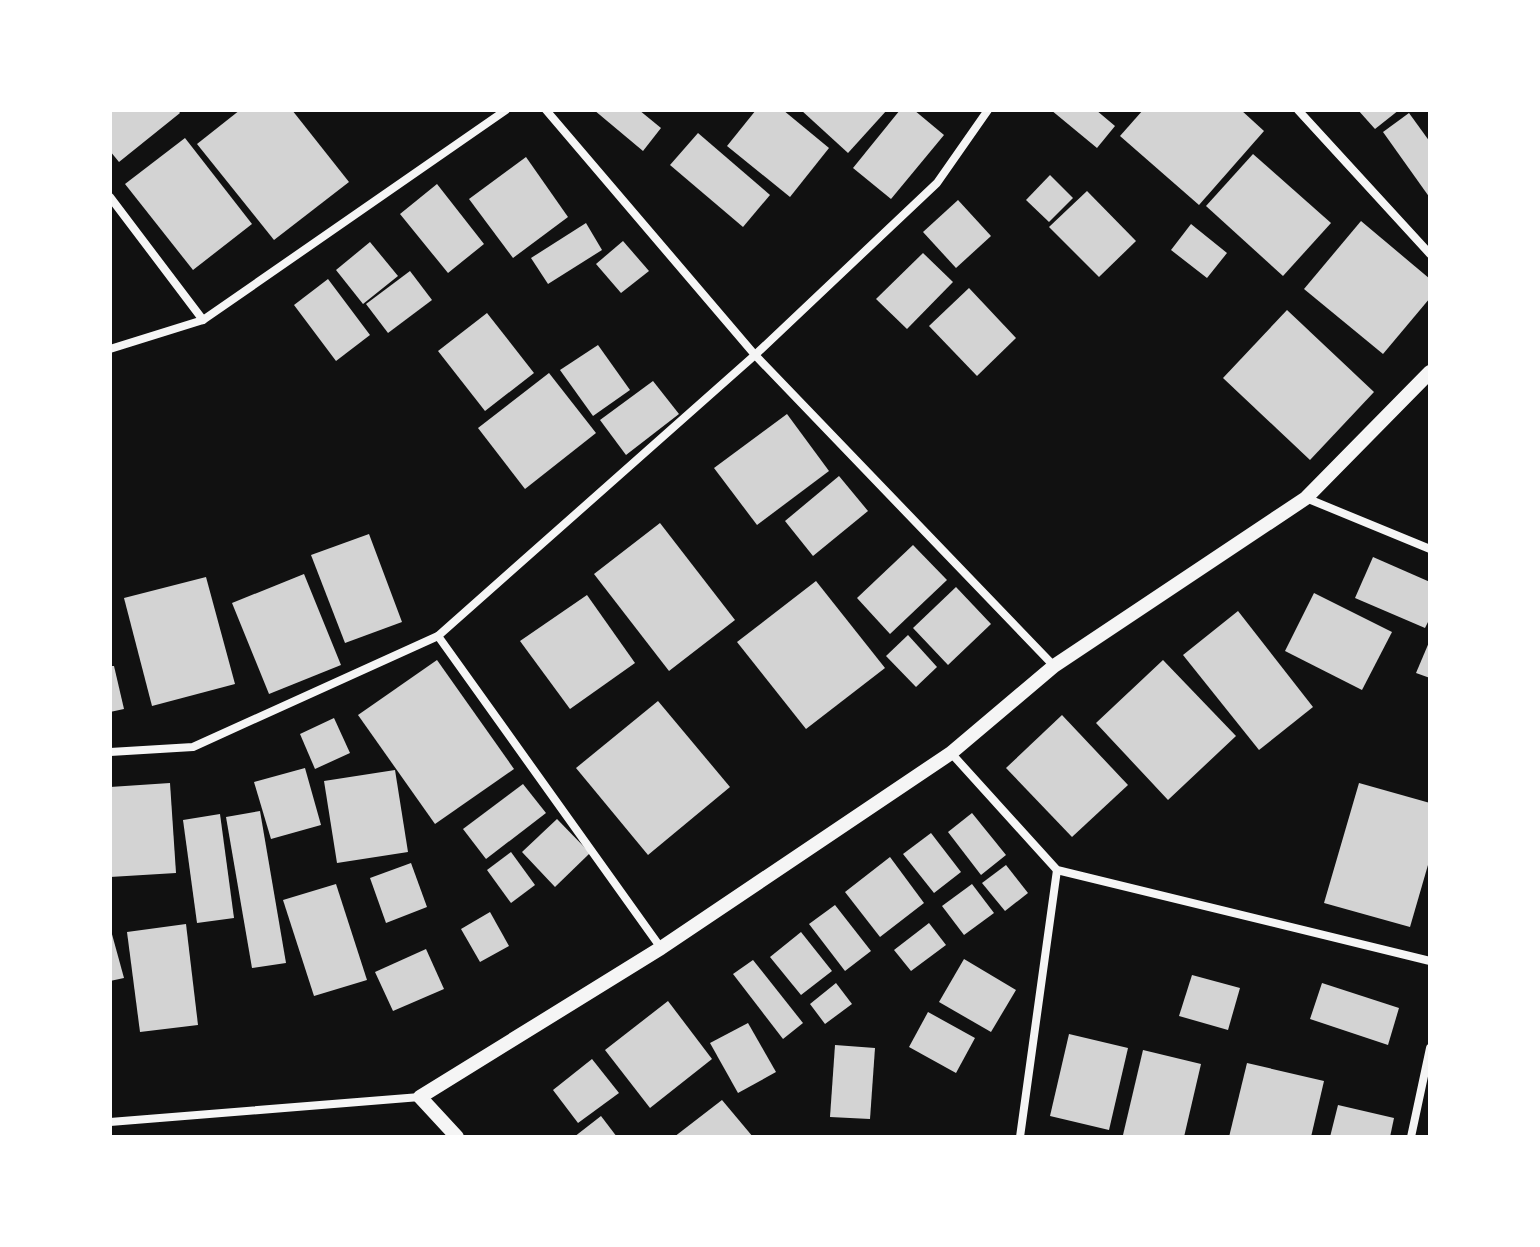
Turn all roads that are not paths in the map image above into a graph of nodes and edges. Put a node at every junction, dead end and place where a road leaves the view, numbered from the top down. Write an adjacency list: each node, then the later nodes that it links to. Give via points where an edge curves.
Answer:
1 (506, 110): 7 (street)
2 (546, 110): 9 (street)
3 (988, 110): 9 (street, via 937,183)
4 (1298, 110): 6 (street)
5 (110, 197): 7 (street)
6 (1430, 254)
7 (203, 320): 8 (street)
8 (110, 349)
9 (755, 355): 13 (street); 14 (street)
10 (1430, 372): 11 (street)
11 (1306, 498): 12 (street); 14 (street)
12 (1430, 549)
13 (438, 636): 15 (street, via 193,747); 18 (street)
14 (1054, 666): 16 (street)
15 (110, 752)
16 (951, 753): 17 (street); 18 (street)
17 (1057, 870): 19 (street); 24 (street)
18 (661, 948): 21 (street)
19 (1430, 961)
20 (1430, 1048): 25 (street)
21 (420, 1097): 22 (street); 23 (street)
22 (110, 1122)
23 (457, 1137)
24 (1020, 1137)
25 (1411, 1137)

